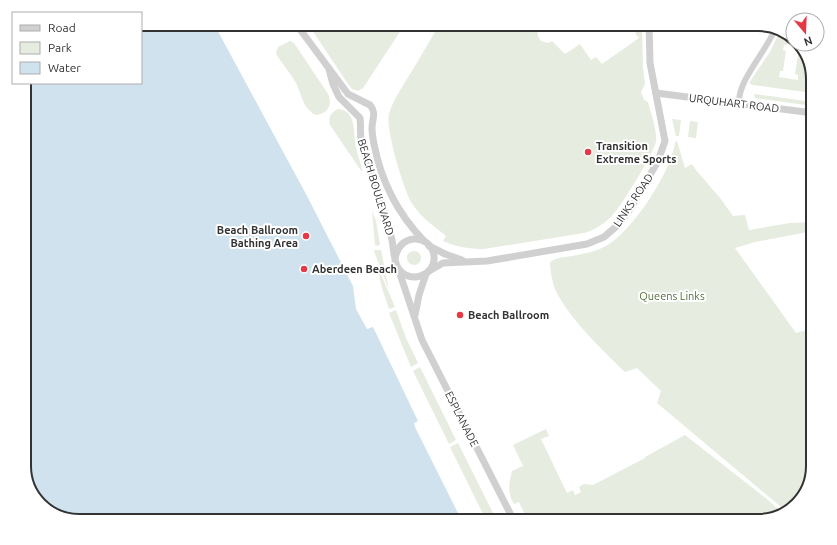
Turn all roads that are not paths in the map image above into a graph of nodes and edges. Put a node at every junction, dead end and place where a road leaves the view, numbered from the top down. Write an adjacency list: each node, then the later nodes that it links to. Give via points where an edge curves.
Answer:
1 (302, 31): 4 (street)
2 (649, 31): 5 (street, LINKS ROAD, via 650,63)
3 (773, 34): 6 (street, via 744,82)
4 (329, 69): 8 (street, BEACH BOULEVARD, via 348,94 370,105 374,111 374,145 389,192 397,208); 10 (street, BEACH BOULEVARD, via 339,96 360,118 362,144 392,236)
5 (656, 93): 6 (street, URQUHART ROAD); 9 (street, LINKS ROAD, via 664,147 640,194 611,232 587,244)
6 (739, 103): 7 (street, URQUHART ROAD)
7 (806, 112)
8 (427, 243): 9 (street, LINKS ROAD, via 455,258); 10 (street, via 412,239 401,244 395,255); 11 (street, via 434,256 434,262)
9 (468, 261): 11 (street, LINKS ROAD, via 442,264)
10 (396, 264): 11 (street, via 410,277 415,278); 12 (street, ESPLANADE)
11 (427, 273): 12 (street, ESPLANADE)
12 (415, 316): 13 (street, ESPLANADE, via 422,340)
13 (510, 514)

